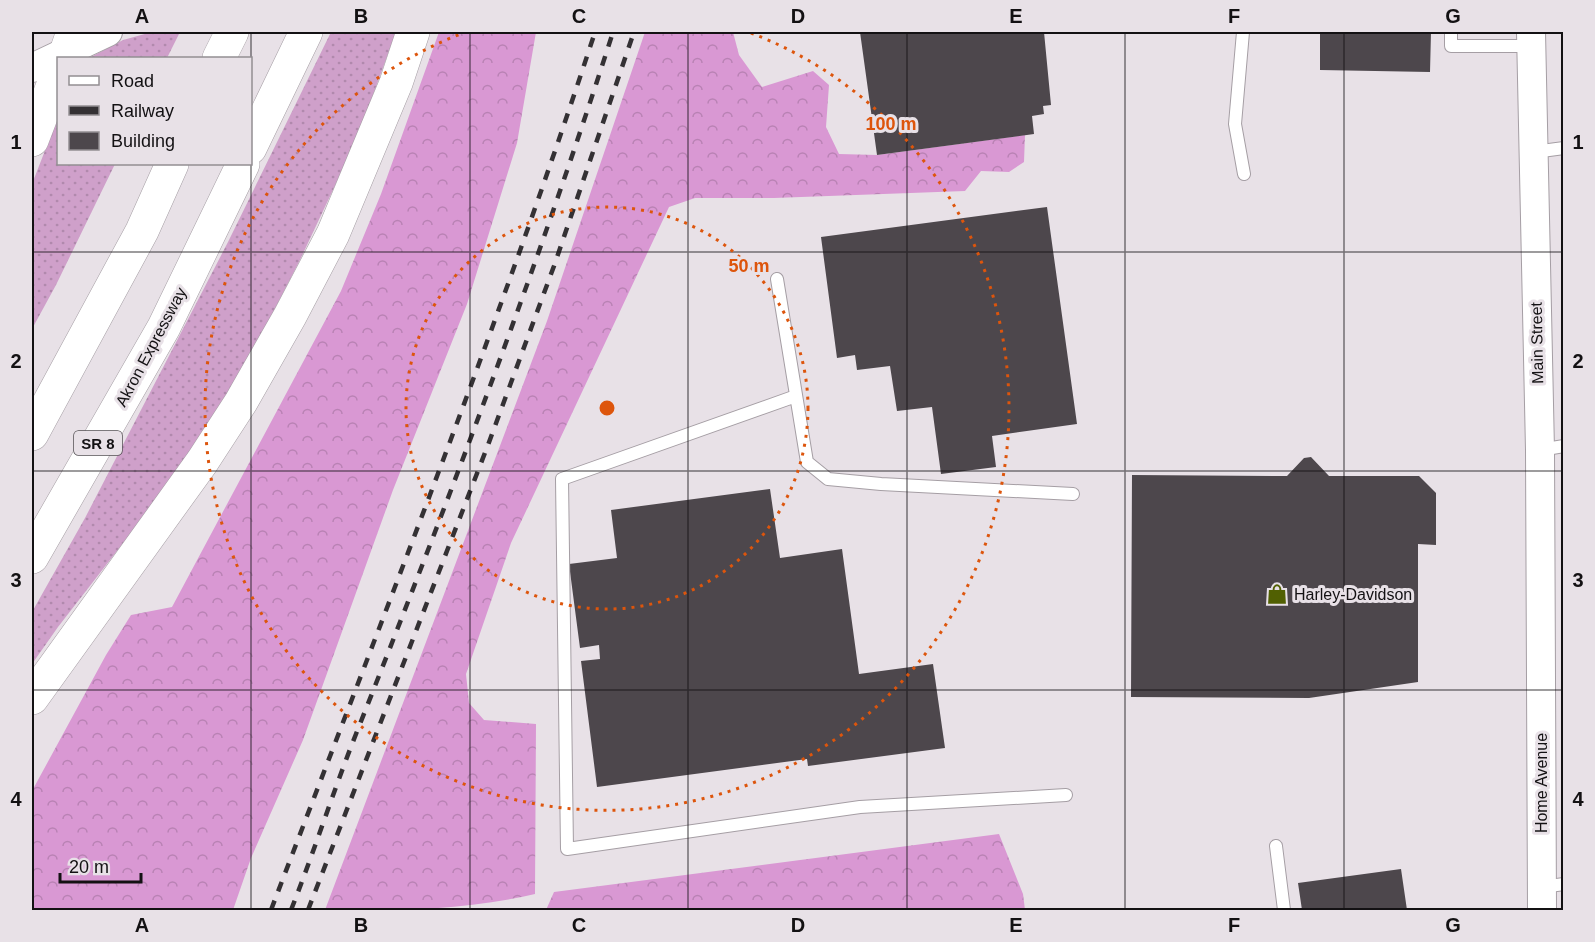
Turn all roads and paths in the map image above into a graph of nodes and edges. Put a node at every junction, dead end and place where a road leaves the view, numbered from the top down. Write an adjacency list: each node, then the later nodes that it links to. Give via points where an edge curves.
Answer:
1 (232, 32): 8 (highway)
2 (306, 32): 12 (highway)
3 (413, 32): 25 (highway, via 333,234 247,392 202,462)
4 (1243, 32): 17 (lane, via 1235,124)
5 (1451, 32): 6 (lane, via 1451,46)
6 (1531, 39): 14 (street, Main Street)
7 (76, 47): 9 (street)
8 (220, 57)
9 (32, 68)
10 (57, 87): 11 (highway)
11 (32, 140)
12 (252, 144)
13 (1563, 148): 14 (lane)
14 (1534, 152): 21 (street, Main Street)
15 (171, 165): 20 (highway, via 142,231)
16 (243, 165): 23 (highway, Akron Expressway / SR 8, via 164,327)
17 (1244, 174)
18 (777, 279): 19 (lane)
19 (796, 396): 22 (lane, via 807,462 828,479); 26 (lane, via 562,479 567,849 860,807)
20 (32, 434)
21 (1552, 448): 24 (street, Main Street)
22 (1073, 494)
23 (32, 557)
24 (1541, 655): 28 (street, Home Avenue)
25 (32, 698)
26 (1066, 795)
27 (1276, 846): 29 (lane)
28 (1549, 894)
29 (1284, 910)

